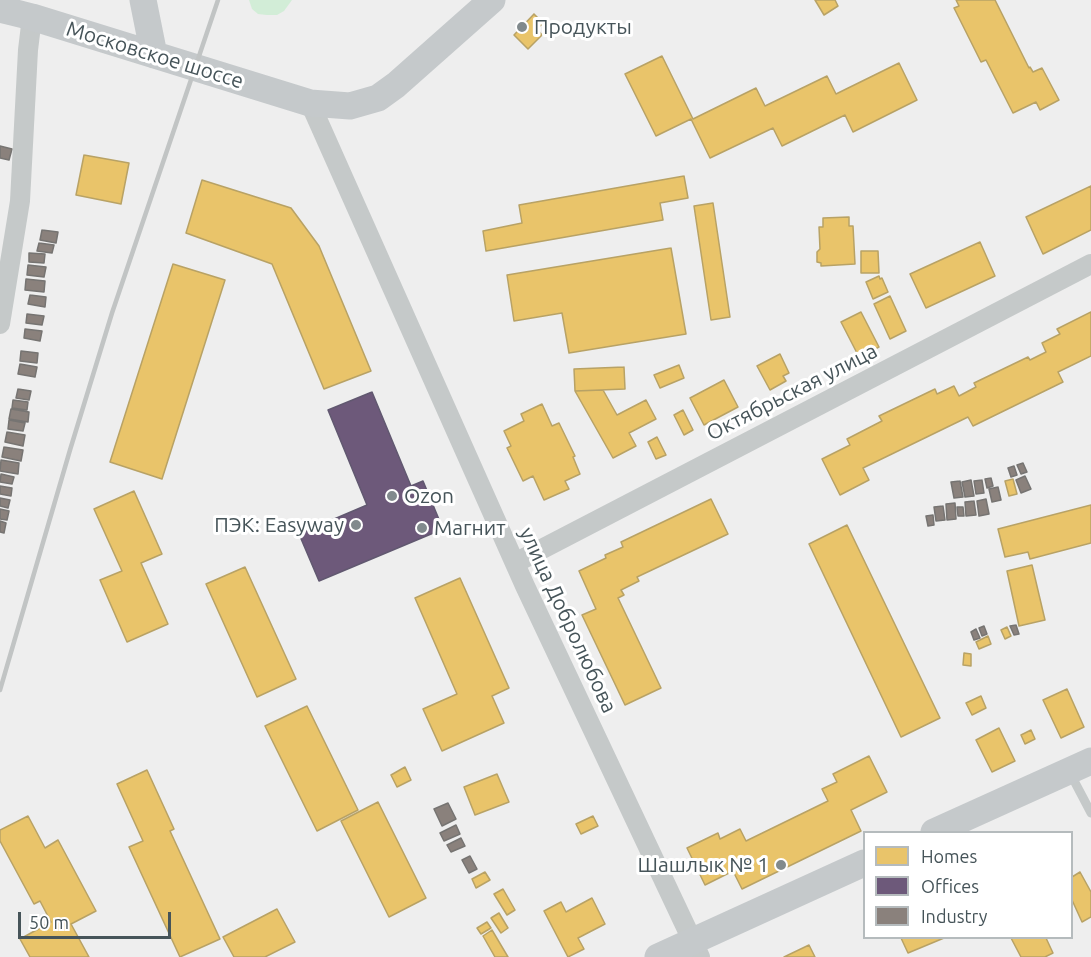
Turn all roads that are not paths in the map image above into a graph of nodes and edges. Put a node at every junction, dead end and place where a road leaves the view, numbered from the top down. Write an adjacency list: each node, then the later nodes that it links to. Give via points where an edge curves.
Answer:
1 (142, 0): 5 (street)
2 (492, 0): 6 (street, Московское шоссе, via 378,98 350,106)
3 (0, 9): 4 (street, Московское шоссе)
4 (32, 18): 5 (street, Московское шоссе); 8 (street, via 20,201)
5 (154, 55): 6 (street, Московское шоссе)
6 (310, 103): 9 (street, улица Добролюбова)
7 (1091, 264): 9 (street, Октябрьская улица)
8 (0, 324)
9 (515, 563): 14 (street, улица Добролюбова)
10 (1080, 766): 11 (lane); 12 (street)
11 (1091, 813)
12 (936, 831)
13 (863, 865): 14 (street)
14 (697, 949): 15 (street)
15 (658, 957)

